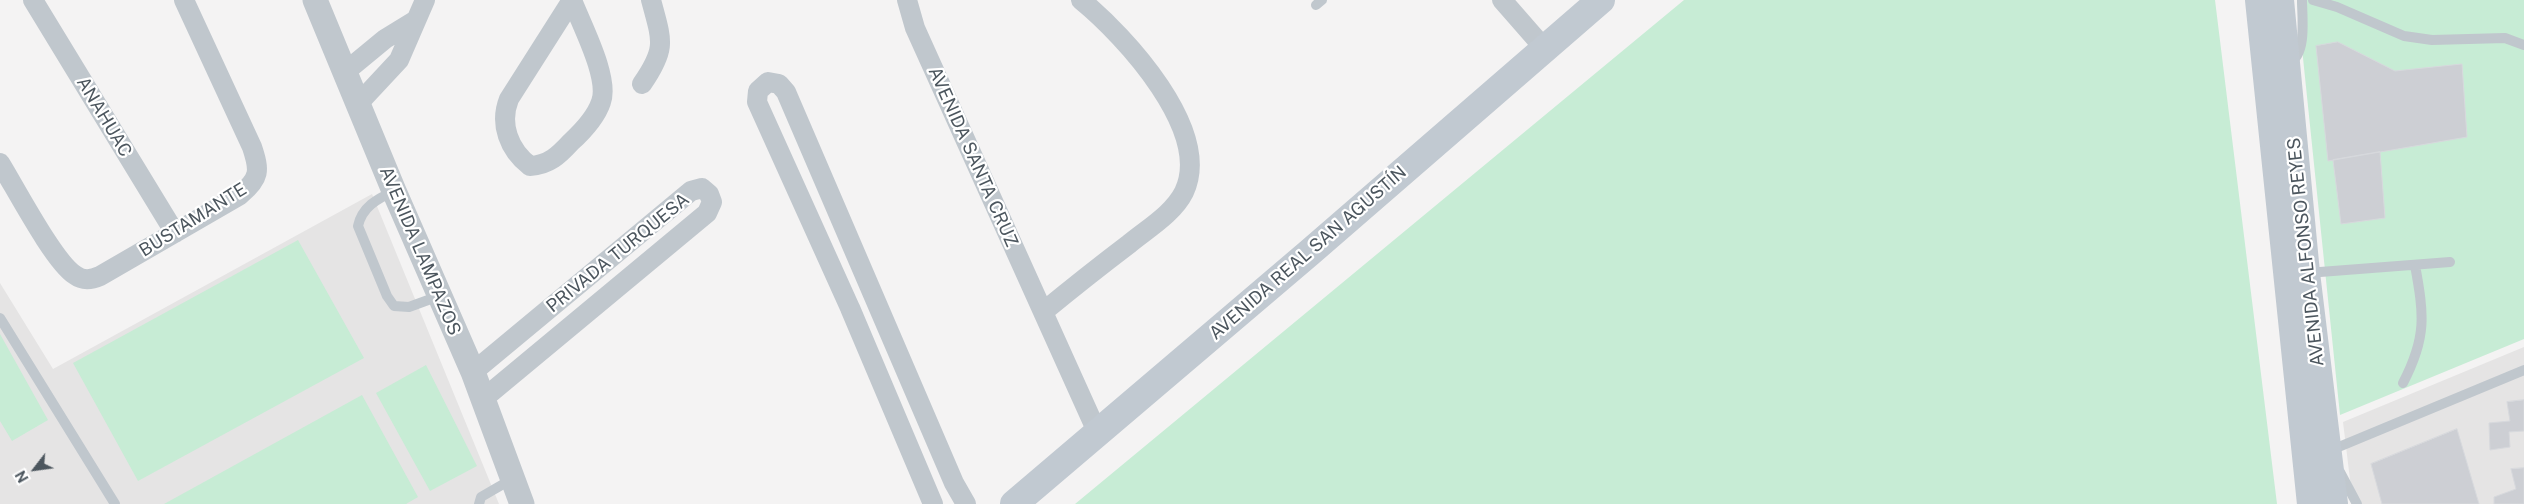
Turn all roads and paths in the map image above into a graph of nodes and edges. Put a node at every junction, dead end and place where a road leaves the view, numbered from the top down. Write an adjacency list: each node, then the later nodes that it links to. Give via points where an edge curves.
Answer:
1 (33, 0): 24 (street, ANAHUAC)
2 (184, 0): 24 (street, BUSTAMANTE, via 252,147 258,169 256,179 240,195)
3 (315, 0): 19 (street, AVENIDA LAMPAZOS)
4 (425, 0): 15 (street)
5 (572, 0): 5 (street, via 505,109 505,128 510,142 530,166 541,165 560,153 585,127 602,100 600,74)
6 (651, 0): 20 (street, via 661,48)
7 (907, 0): 33 (street, AVENIDA SANTA CRUZ, via 915,28)
8 (1081, 0): 33 (street, via 1137,55 1174,112 1189,146 1191,168 1184,193 1165,215)
9 (1502, 0): 17 (street)
10 (1601, 0): 17 (main road, AVENIDA REAL SAN AGUSTÍN)
11 (2259, 0): 18 (main road, AVENIDA ALFONSO REYES)
12 (2280, 0): 18 (main road, AVENIDA ALFONSO REYES)
13 (2302, 0): 18 (lane, via 2300,52 2296,59)
14 (2313, 0): 16 (lane, via 2404,36 2432,40 2505,38)
15 (416, 20): 19 (street, via 385,39); 21 (street, via 399,60)
16 (2524, 45)
17 (1544, 48): 39 (main road, AVENIDA REAL SAN AGUSTÍN)
18 (2276, 64): 28 (main road, AVENIDA ALFONSO REYES); 40 (main road, AVENIDA ALFONSO REYES, via 2298,389)
19 (345, 72): 21 (street, AVENIDA LAMPAZOS)
20 (642, 84)
21 (358, 104): 23 (street, AVENIDA LAMPAZOS)
22 (0, 163): 24 (street, BUSTAMANTE, via 58,256 80,278 100,276)
23 (394, 192): 30 (street, AVENIDA LAMPAZOS); 30 (lane, via 378,198 360,214 358,226 387,296 394,306 409,307)
24 (175, 234)
25 (2450, 262): 26 (lane)
26 (2415, 265): 28 (lane); 37 (lane, via 2422,300 2422,331 2416,357)
27 (595, 271): 29 (street); 29 (street, PRIVADA TURQUESA, via 691,191 702,188 709,194 712,202 707,213); 36 (street, PRIVADA TURQUESA)
28 (2306, 273): 40 (main road, AVENIDA ALFONSO REYES)
29 (611, 292): 38 (street, PRIVADA TURQUESA)
30 (439, 296): 36 (street, AVENIDA LAMPAZOS)
31 (873, 297): 32 (street); 32 (street, via 786,92 779,84 768,82 758,91 757,102); 46 (street)
32 (850, 308): 45 (street)
33 (1043, 312): 39 (street, AVENIDA SANTA CRUZ)
34 (0, 318): 42 (lane)
35 (2524, 370): 40 (lane)
36 (473, 372): 38 (street, AVENIDA LAMPAZOS)
37 (2403, 383)
38 (483, 398): 41 (street, AVENIDA LAMPAZOS)
39 (1098, 434): 47 (main road, AVENIDA REAL SAN AGUSTÍN)
40 (2318, 457): 48 (main road, AVENIDA ALFONSO REYES); 49 (main road, AVENIDA ALFONSO REYES); 50 (lane)
41 (512, 479): 43 (lane, via 481,497); 44 (street, AVENIDA LAMPAZOS)
42 (115, 504)
43 (479, 504)
44 (522, 504)
45 (933, 504)
46 (966, 504)
47 (1014, 504)
48 (2311, 504)
49 (2334, 504)
50 (2358, 504)

